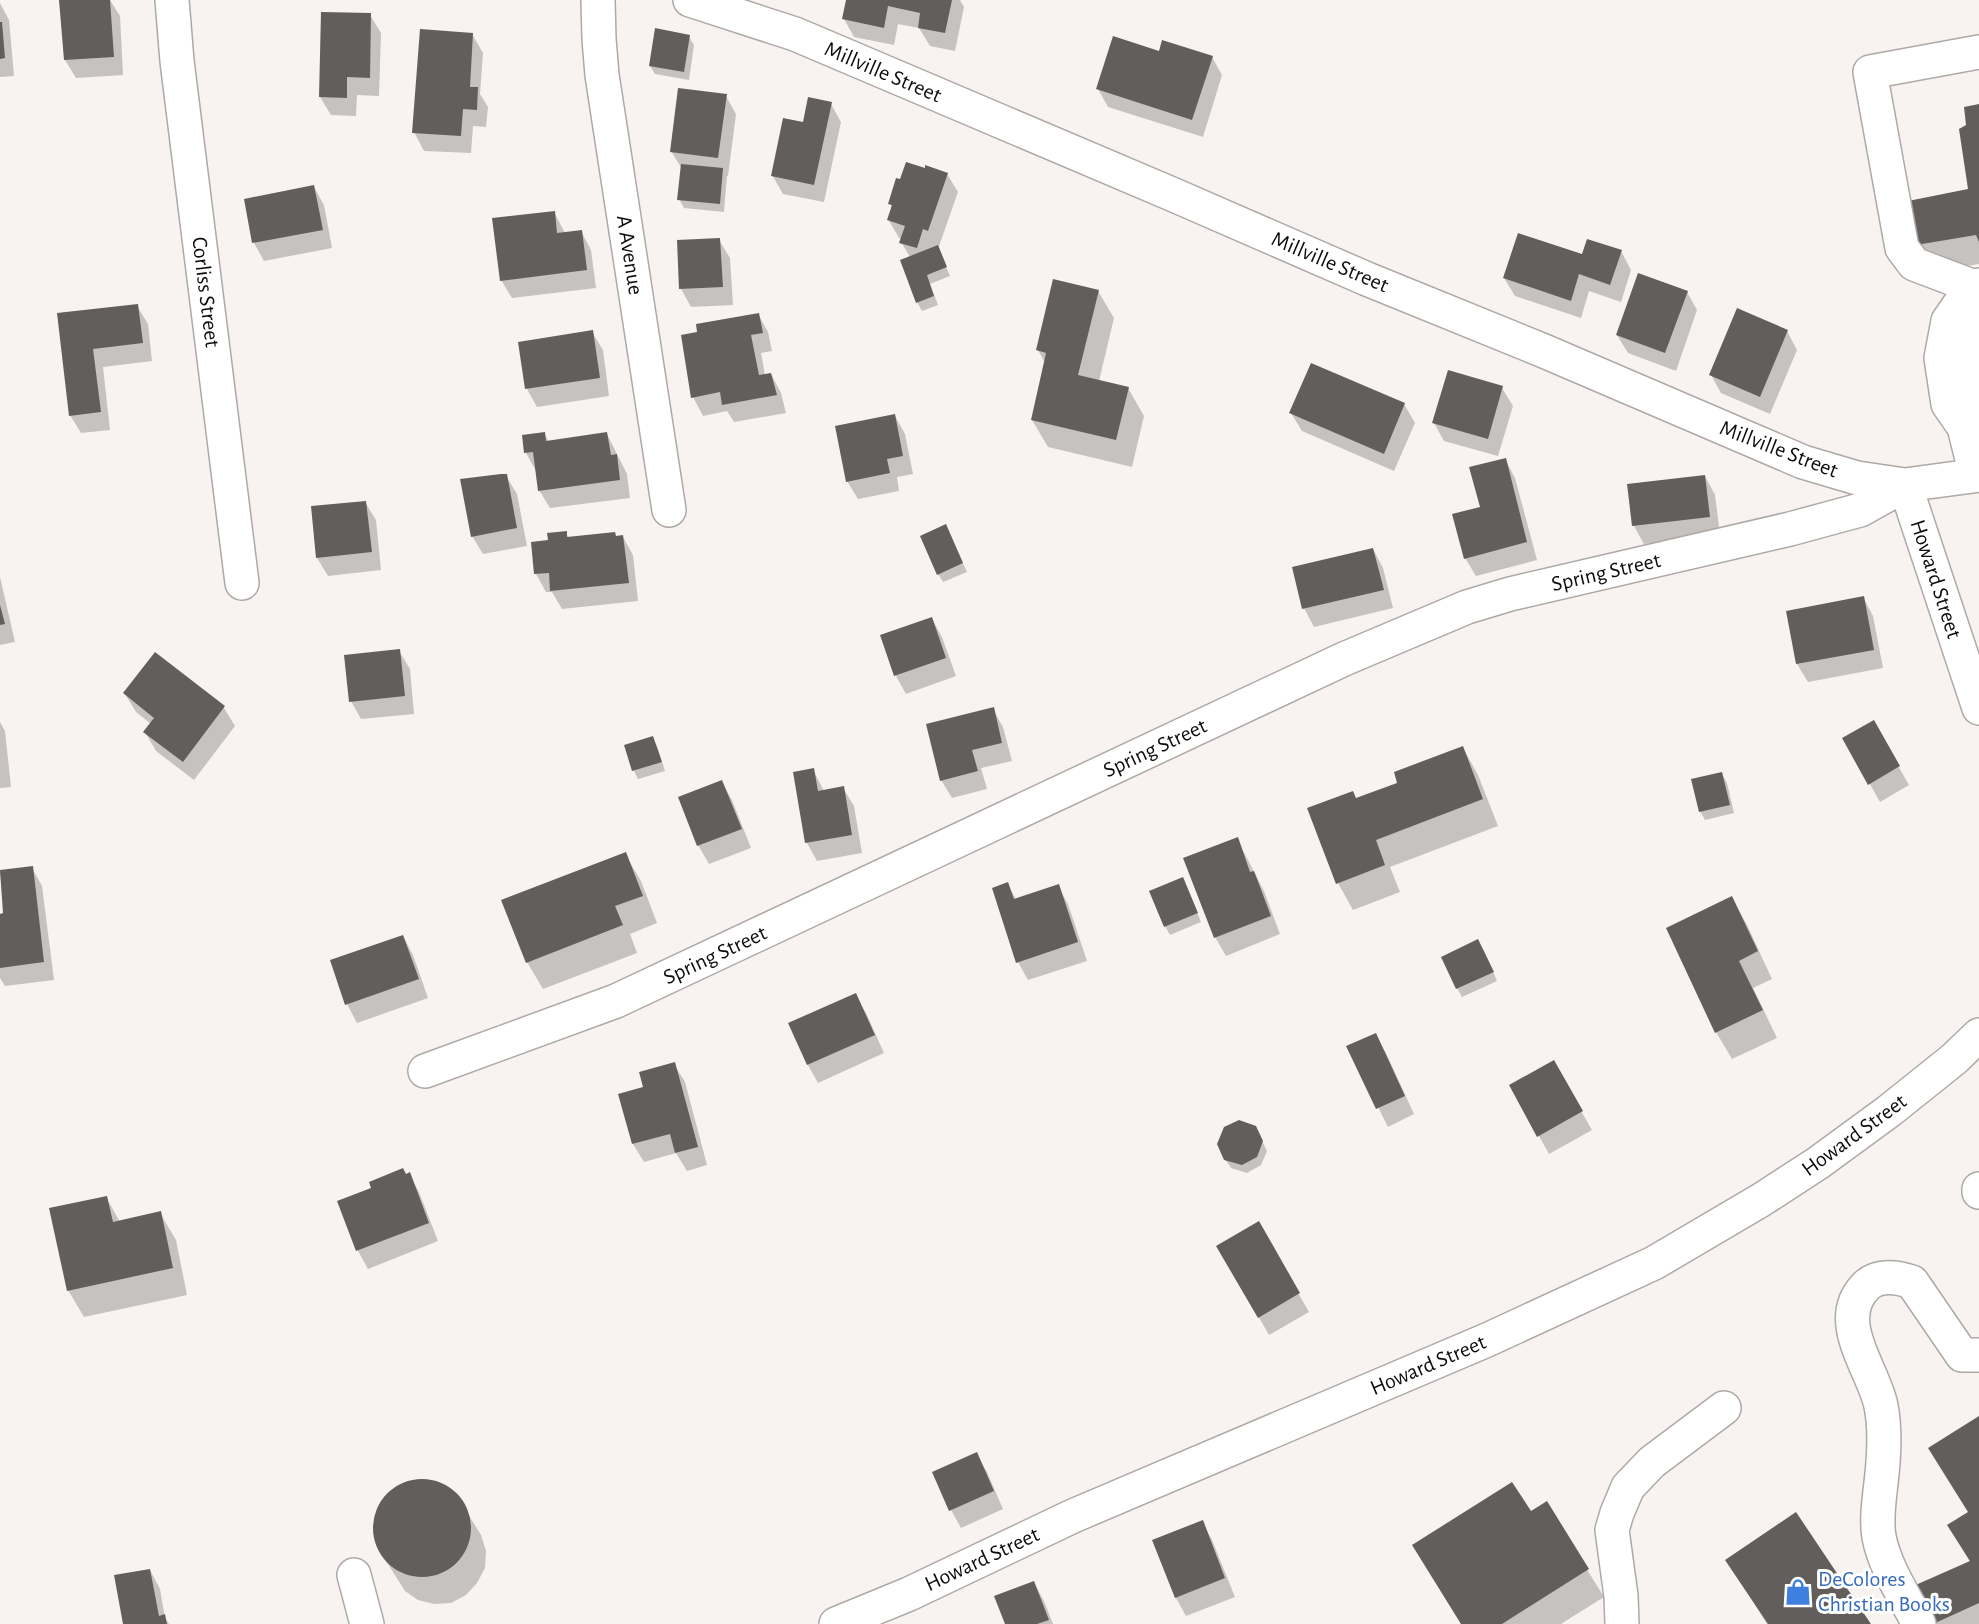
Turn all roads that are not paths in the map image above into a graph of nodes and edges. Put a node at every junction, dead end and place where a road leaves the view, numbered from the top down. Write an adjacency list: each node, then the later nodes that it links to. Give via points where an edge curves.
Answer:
1 (172, 0): 9 (street, Corliss Street)
2 (598, 0): 8 (street, A Avenue, via 602,75)
3 (690, 0): 7 (street, Millville Street, via 795,34 1803,462 1857,478)
4 (1979, 52): 5 (street, via 1870,72 1902,248 1914,264)
5 (1976, 286): 6 (street, via 1977,318 1970,346 1971,397 1964,427)
6 (1977, 475): 7 (street, Millville Street)
7 (1905, 485): 10 (street, Howard Street); 12 (street, Spring Street, via 1850,513 1510,594 1467,608 1344,659 616,1001)
8 (669, 510)
9 (242, 583)
10 (1979, 708)
11 (1979, 1035): 17 (street, Howard Street, via 1954,1059 1818,1163 1654,1263 1487,1340 1073,1516)
12 (425, 1071)
13 (1979, 1355): 19 (street, via 1962,1355 1912,1282 1883,1278 1868,1284 1858,1295 1853,1323 1857,1345 1881,1404 1884,1456 1877,1513 1879,1537 1886,1562)
14 (1724, 1408): 18 (street, via 1652,1462 1628,1487 1612,1530)
15 (354, 1575): 16 (street)
16 (367, 1624)
17 (836, 1624)
18 (1622, 1624)
19 (1919, 1624)

